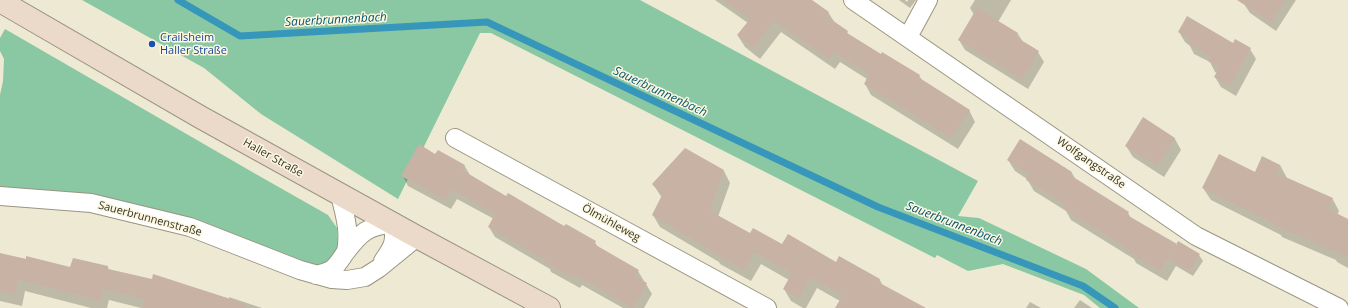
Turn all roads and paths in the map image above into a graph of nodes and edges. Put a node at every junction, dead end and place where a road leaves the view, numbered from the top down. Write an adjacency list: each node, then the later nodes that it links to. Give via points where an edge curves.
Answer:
1 (853, 0): 4 (street, Wolfgangstraße)
2 (928, 0): 4 (street)
3 (0, 1): 6 (main road, Haller Straße)
4 (908, 37): 15 (street, Wolfgangstraße, via 1196,236)
5 (455, 138): 14 (street, Ölmühleweg)
6 (340, 195): 8 (main road, Haller Straße); 10 (street, via 349,239)
7 (0, 196): 12 (street, Sauerbrunnenstraße, via 90,203 190,227)
8 (393, 224): 9 (main road, Haller Straße); 10 (street, via 370,228 360,235); 11 (street, Sauerbrunnenstraße, via 393,244)
9 (417, 237): 11 (street, Sauerbrunnenstraße); 13 (main road, Haller Straße)
10 (346, 252): 12 (street, via 331,270)
11 (379, 268): 12 (street, Sauerbrunnenstraße, via 365,277 347,280)
12 (316, 275)
13 (549, 308)
14 (768, 308)
15 (1339, 308)

